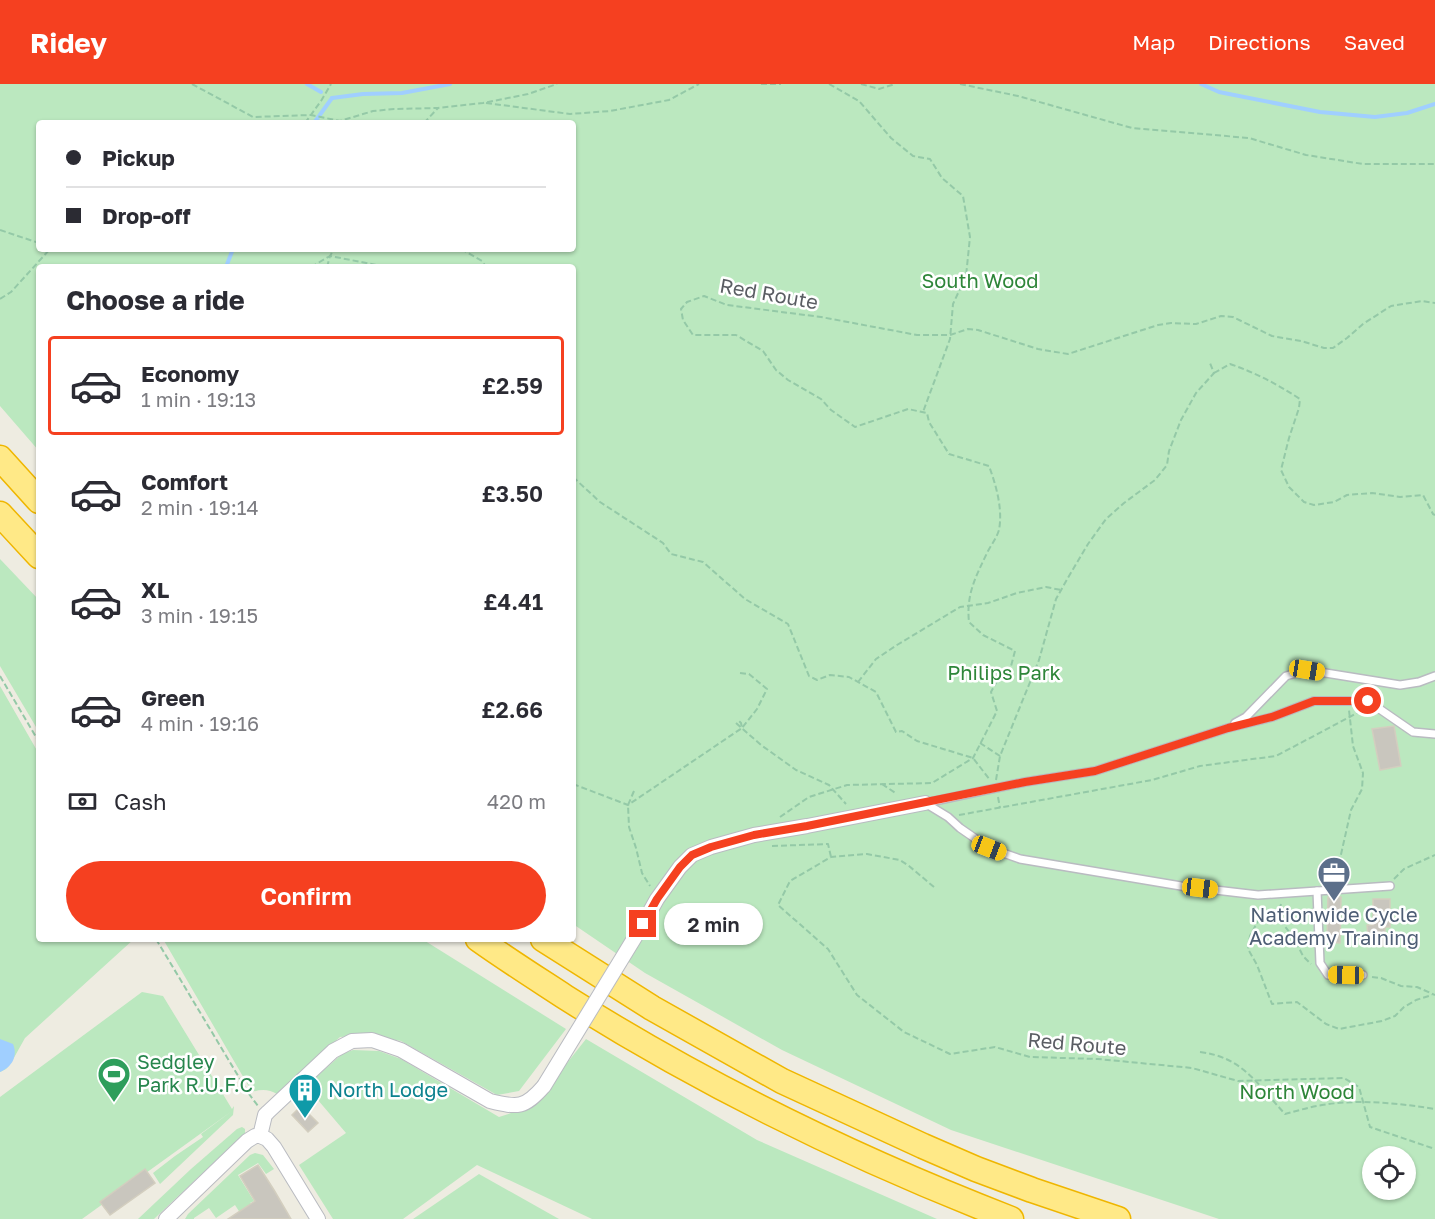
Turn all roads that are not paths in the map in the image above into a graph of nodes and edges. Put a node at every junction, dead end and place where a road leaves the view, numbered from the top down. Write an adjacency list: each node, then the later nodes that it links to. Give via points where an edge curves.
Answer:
1 (0, 458): 2 (highway)
2 (36, 498)
3 (0, 514): 4 (highway)
4 (36, 553)
5 (1435, 676): 6 (lane, via 1400,685 1307,670 1286,676 1246,717)
6 (1228, 728): 7 (lane, via 1314,701 1368,701 1413,732); 8 (lane, via 1095,771)
7 (1435, 734)
8 (925, 802): 10 (lane, via 989,848 1020,859 1258,895); 14 (street, bridge, via 754,835 692,855 657,899 544,1086 522,1105 490,1101 401,1050 372,1040 358,1040 333,1051 281,1099 265,1115)
9 (1390, 886): 10 (lane)
10 (1317, 891): 13 (lane, via 1320,963 1328,975)
11 (482, 942): 17 (highway, via 622,1033 774,1115 938,1191)
12 (548, 942): 18 (highway, via 652,1008 782,1081 976,1169)
13 (1363, 975)
14 (260, 1136): 15 (street, via 247,1141); 16 (street, via 274,1147)
15 (166, 1219)
16 (318, 1219)
17 (1011, 1219)
18 (1118, 1219)

